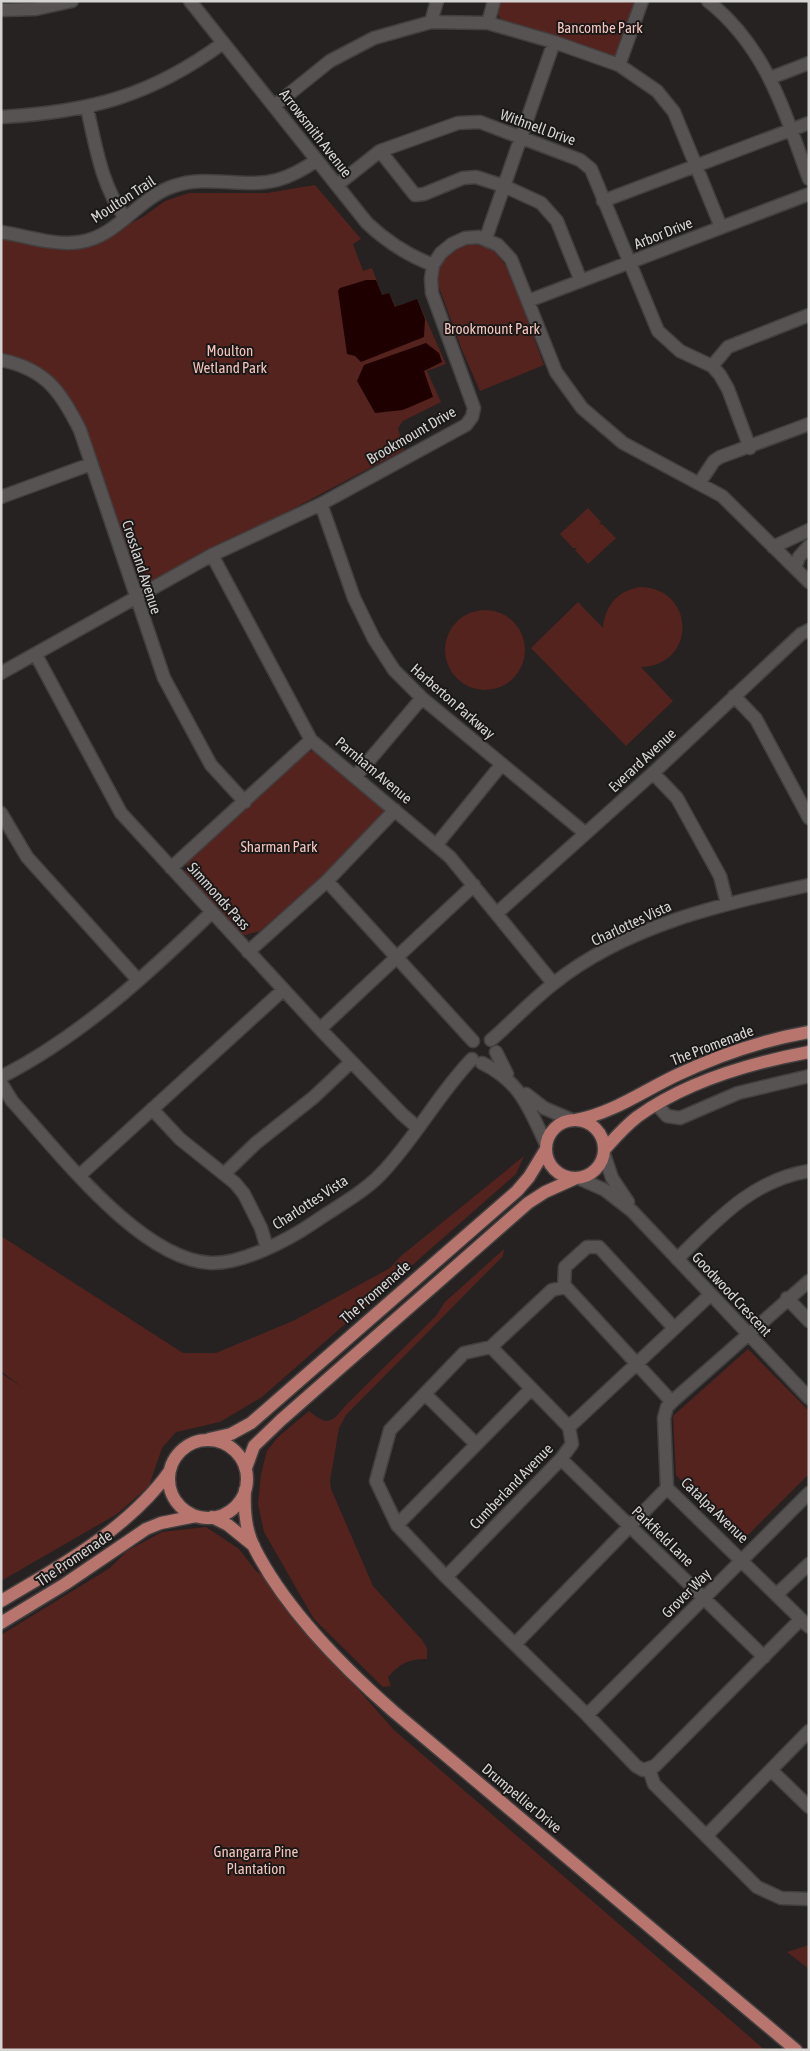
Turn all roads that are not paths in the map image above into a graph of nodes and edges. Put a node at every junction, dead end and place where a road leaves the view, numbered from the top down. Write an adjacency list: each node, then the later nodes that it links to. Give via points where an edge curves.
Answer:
1 (72, 1): 7 (street, via 36,9)
2 (190, 1): 11 (street, Arrowsmith Avenue)
3 (437, 1): 8 (street)
4 (494, 1): 9 (street)
5 (642, 1): 13 (street)
6 (708, 1): 14 (street, via 755,51)
7 (1, 10)
8 (431, 22): 9 (street); 15 (street, via 374,38 330,61)
9 (488, 23): 10 (street)
10 (554, 42): 13 (street); 20 (street)
11 (223, 43): 15 (street, Arrowsmith Avenue); 16 (street, via 198,62 159,83 124,98)
12 (809, 63): 14 (street)
13 (619, 65): 23 (street, via 657,91 674,112)
14 (770, 78): 19 (street)
15 (274, 106): 22 (street, Arrowsmith Avenue)
16 (87, 108): 17 (street); 29 (street, via 104,180)
17 (1, 117)
18 (809, 123): 19 (street)
19 (790, 129): 23 (street); 24 (street)
20 (520, 138): 21 (street, Withnell Drive, via 480,122 458,123); 26 (street); 28 (street, Withnell Drive, via 580,160 591,169)
21 (380, 151): 25 (street, Withnell Drive); 26 (street, via 415,195 463,178 476,177)
22 (317, 160): 25 (street, Arrowsmith Avenue); 29 (street, Moulton Trail, via 300,172 275,181 204,181 174,186 149,199)
23 (695, 164): 28 (street); 30 (street)
24 (809, 179)
25 (337, 185): 34 (street, Arrowsmith Avenue, via 383,238)
26 (504, 186): 32 (street); 35 (street, via 541,203 557,221)
27 (809, 194): 30 (street, Arbor Drive)
28 (603, 201): 33 (street, Withnell Drive)
29 (125, 218): 31 (street, Moulton Trail, via 109,231 82,242 60,244)
30 (721, 227): 33 (street, Arbor Drive)
31 (1, 232)
32 (486, 238): 34 (street, via 458,240 441,253); 36 (street, via 512,259)
33 (629, 264): 35 (street, Arbor Drive); 39 (street, Withnell Drive, via 658,331 680,351)
34 (433, 265): 45 (street, Brookmount Drive, via 432,292 471,398 472,417 456,432)
35 (581, 281): 36 (street, Arbor Drive)
36 (528, 301): 43 (street, via 556,372 589,415 623,442)
37 (809, 315): 39 (street, via 728,347)
38 (1, 360): 42 (street, Crossland Avenue, via 28,368 48,381 64,399 80,430)
39 (712, 366): 41 (street, Withnell Drive, via 725,382)
40 (809, 424): 41 (street)
41 (750, 448): 43 (street, via 720,457)
42 (91, 464): 44 (street); 52 (street, Crossland Avenue)
43 (700, 482): 48 (street, via 722,496)
44 (1, 497)
45 (321, 504): 49 (street, Brookmount Drive); 57 (street, Harberton Parkway, via 354,598 374,639 394,670)
46 (809, 530): 48 (street)
47 (809, 546): 50 (street, via 799,557)
48 (773, 547): 50 (street)
49 (212, 555): 52 (street, Brookmount Drive); 58 (street, Parnham Avenue)
50 (795, 568): 51 (street)
51 (809, 582)
52 (135, 597): 54 (street, Brookmount Drive); 62 (street, Crossland Avenue, via 164,678 211,765)
53 (809, 630): 56 (street, Everard Avenue)
54 (36, 655): 55 (street, Brookmount Drive); 68 (street, Simmonds Pass, via 121,813)
55 (1, 673)
56 (734, 696): 60 (street, Everard Avenue); 65 (street, via 756,719)
57 (422, 698): 59 (street, Harberton Parkway); 61 (street)
58 (311, 740): 61 (street, Parnham Avenue); 62 (street)
59 (502, 764): 66 (street, Harberton Parkway); 67 (street)
60 (653, 773): 66 (street, Everard Avenue); 72 (street, via 677,798 720,876)
61 (355, 777): 63 (street, Parnham Avenue)
62 (245, 802): 68 (street)
63 (395, 810): 67 (street, Parnham Avenue); 69 (street)
64 (1, 813): 77 (street, via 27,857)
65 (809, 818)
66 (585, 834): 74 (street, Everard Avenue)
67 (437, 844): 70 (street, Parnham Avenue)
68 (171, 868): 73 (street, Simmonds Pass)
69 (327, 882): 75 (street); 76 (street)
70 (474, 885): 74 (street, Parnham Avenue); 76 (street)
71 (809, 885): 72 (street, Charlottes Vista)
72 (727, 903): 78 (street, Charlottes Vista, via 644,933 596,956)
73 (212, 912): 75 (street, Simmonds Pass); 77 (street)
74 (497, 913): 78 (street, Parnham Avenue)
75 (248, 952): 79 (street, Simmonds Pass)
76 (397, 957): 80 (street); 82 (street)
77 (138, 980): 89 (street, via 93,1019)
78 (553, 983): 83 (street, Charlottes Vista)
79 (283, 990): 80 (street, Simmonds Pass); 92 (street)
80 (320, 1029): 86 (street, Simmonds Pass)
81 (809, 1032): 93 (main road, The Promenade, via 736,1051 678,1074 608,1111)
82 (472, 1041): 83 (street, via 483,1037); 85 (street, via 469,1050)
83 (494, 1046): 85 (street, via 489,1062); 87 (street)
84 (809, 1052): 91 (main road, via 735,1070)
85 (477, 1061): 87 (street); 94 (street, Charlottes Vista, via 454,1077)
86 (351, 1062): 94 (street, Simmonds Pass); 98 (street, via 256,1142)
87 (502, 1070): 93 (street, via 536,1103); 95 (street, via 530,1108)
88 (809, 1076): 91 (street, via 738,1093 680,1118 668,1116)
89 (1, 1077)
90 (1, 1082): 99 (street, Charlottes Vista, via 12,1102)
91 (656, 1105): 96 (main road, via 630,1123)
92 (152, 1109): 98 (street, via 180,1139); 99 (street)
93 (574, 1120): 95 (main road, via 557,1127); 96 (main road, via 595,1128 602,1138)
94 (418, 1128): 102 (street, Charlottes Vista, via 378,1177 297,1234)
95 (546, 1146): 100 (main road, via 548,1161 555,1171); 118 (main road, The Promenade, via 530,1177 517,1191 251,1423 231,1434)
96 (604, 1152): 100 (main road, via 594,1172); 101 (street, Goodwood Crescent, via 614,1182)
97 (809, 1170): 103 (street, via 772,1181 748,1194 732,1205)
98 (224, 1174): 102 (street, via 244,1194 262,1228)
99 (80, 1176): 102 (street, Charlottes Vista, via 116,1213 176,1254 212,1263)
100 (576, 1178): 101 (street, Goodwood Crescent, via 605,1190); 121 (main road, via 528,1203 275,1426 254,1446)
101 (632, 1211): 103 (street, Goodwood Crescent)
102 (267, 1248)
103 (677, 1259): 106 (street, Goodwood Crescent)
104 (809, 1281): 107 (street, Catalpa Avenue)
105 (564, 1287): 109 (street, via 565,1268 587,1246 599,1247); 111 (street, via 552,1290); 112 (street)
106 (710, 1295): 109 (street); 110 (street, Goodwood Crescent)
107 (787, 1298): 108 (street); 110 (street, Catalpa Avenue)
108 (809, 1321)
109 (674, 1328): 112 (street)
110 (747, 1334): 115 (street, Goodwood Crescent); 116 (street, Catalpa Avenue)
111 (491, 1347): 113 (street); 114 (street, via 464,1353)
112 (636, 1363): 116 (street); 117 (street)
113 (531, 1389): 117 (street); 119 (street)
114 (425, 1394): 119 (street); 128 (street, via 390,1430 376,1481)
115 (809, 1398)
116 (672, 1402): 123 (street, Catalpa Avenue, via 664,1418)
117 (569, 1427): 120 (street, Cumberland Avenue, via 572,1444)
118 (209, 1439): 121 (main road, via 230,1446 242,1458); 122 (main road, via 183,1448)
119 (476, 1444): 128 (street)
120 (561, 1459): 129 (street, Parkfield Lane); 133 (street, Cumberland Avenue)
121 (246, 1468): 124 (main road)
122 (169, 1472): 126 (main road, via 174,1499); 136 (main road, The Promenade, via 136,1510)
123 (667, 1488): 129 (street); 131 (street, Catalpa Avenue)
124 (245, 1490): 127 (main road, via 233,1509); 130 (main road, Drumpellier Drive, via 245,1514)
125 (809, 1493): 131 (street, Grover Way)
126 (196, 1516): 127 (main road); 137 (main road, The Promenade, via 146,1529 66,1584)
127 (212, 1517): 130 (main road, Drumpellier Drive, via 228,1525)
128 (396, 1525): 133 (street)
129 (630, 1526): 135 (street, Parkfield Lane); 139 (street)
130 (254, 1546): 148 (main road, Drumpellier Drive, via 312,1628 377,1696)
131 (742, 1560): 134 (street, Catalpa Avenue); 135 (street, Grover Way)
132 (809, 1564): 134 (street)
133 (446, 1578): 139 (street)
134 (776, 1595): 138 (street, Catalpa Avenue)
135 (704, 1598): 140 (street, Parkfield Lane); 141 (street, Grover Way)
136 (1, 1601)
137 (1, 1623)
138 (805, 1623): 140 (street)
139 (515, 1644): 141 (street)
140 (764, 1657): 143 (street)
141 (587, 1715): 143 (street, via 636,1766 643,1770)
142 (809, 1731): 144 (street)
143 (652, 1768): 146 (street, via 654,1784)
144 (771, 1770): 145 (street); 146 (street)
145 (809, 1807)
146 (706, 1836): 147 (street, via 768,1894)
147 (809, 1899)
148 (796, 2050)

